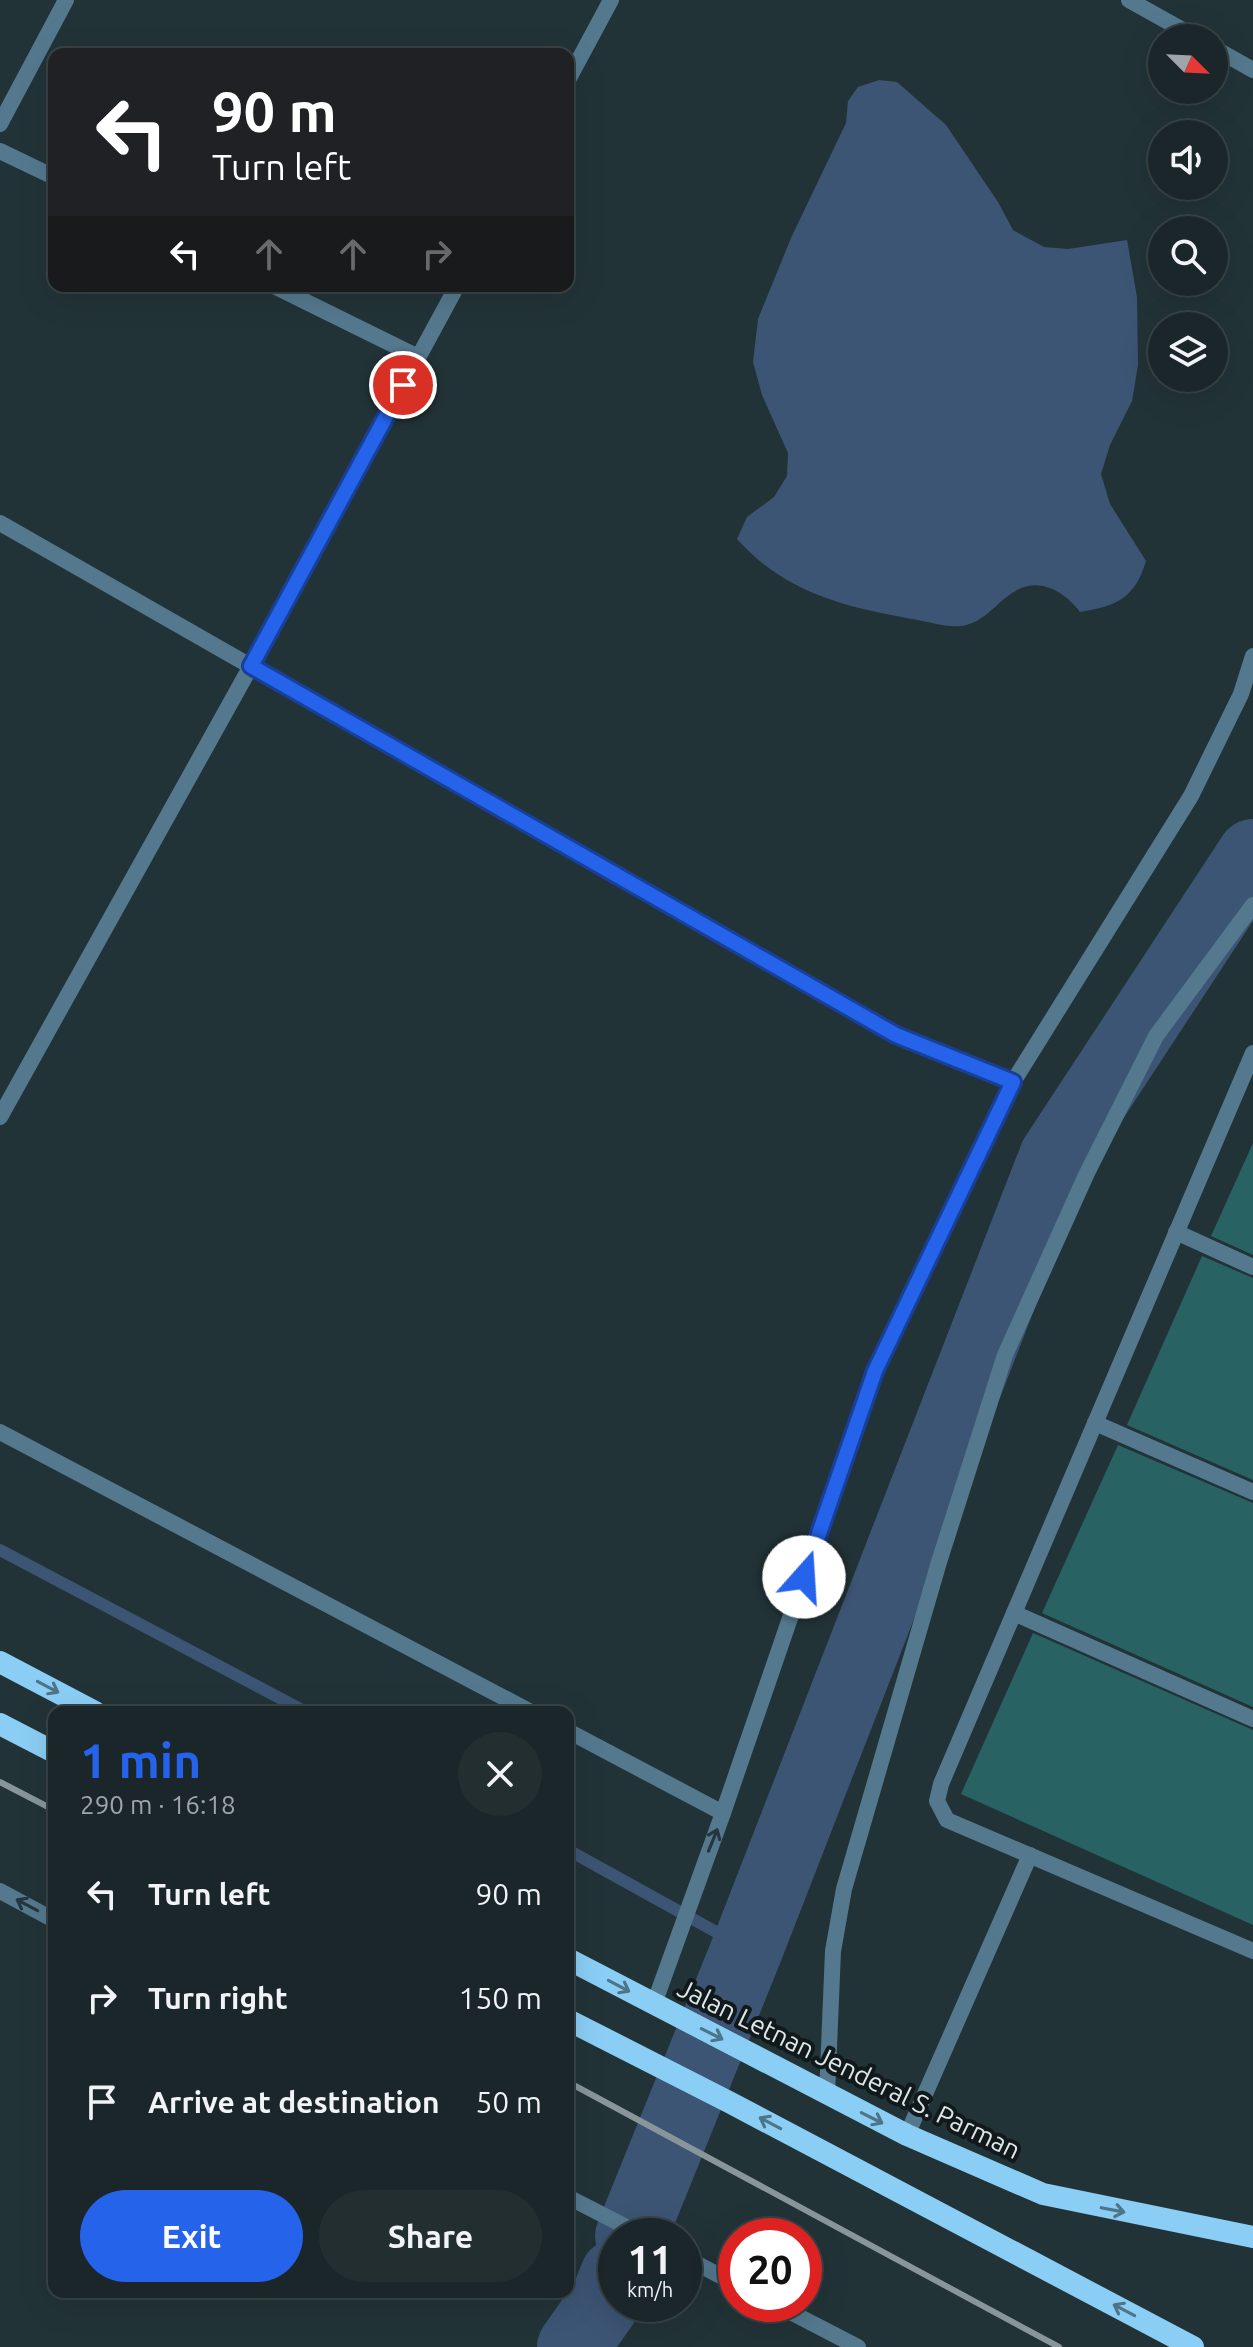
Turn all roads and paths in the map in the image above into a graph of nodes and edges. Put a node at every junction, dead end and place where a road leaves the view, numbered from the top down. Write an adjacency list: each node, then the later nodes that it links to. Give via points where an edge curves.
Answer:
1 (66, 0): 8 (street)
2 (611, 0): 6 (street)
3 (1129, 0): 4 (street)
4 (1172, 24)
5 (1228, 56): 7 (street)
6 (574, 69)
7 (1253, 70)
8 (0, 124)
9 (0, 151): 10 (street)
10 (48, 174)
11 (286, 292): 13 (street)
12 (454, 292): 13 (street)
13 (418, 357): 16 (street)
14 (0, 523): 16 (street)
15 (1253, 656): 19 (street, via 1241,694 1191,796)
16 (251, 666): 19 (street, via 896,1035); 20 (street)
17 (1253, 905): 42 (street, via 1156,1036 1005,1355 844,1889 833,1951)
18 (1253, 1053): 21 (street)
19 (1013, 1082): 34 (street, via 875,1371)
20 (0, 1117)
21 (1176, 1232): 22 (street); 23 (street)
22 (1253, 1267)
23 (1095, 1423): 25 (street); 26 (street)
24 (0, 1432): 29 (street)
25 (1253, 1492)
26 (1014, 1613): 30 (street); 35 (street, via 937,1801 947,1820)
27 (0, 1662): 28 (highway, one-way to 28)
28 (84, 1706)
29 (520, 1706)
30 (1253, 1719)
31 (0, 1724): 33 (highway)
32 (574, 1734): 34 (street)
33 (48, 1749)
34 (723, 1813): 40 (street, one-way to 34, via 680,1926)
35 (1030, 1855): 38 (street); 43 (street)
36 (0, 1891): 37 (street, one-way to 36)
37 (48, 1917)
38 (1253, 1951)
39 (574, 1962): 40 (highway, Jalan Letnan Jenderal S. Parman, one-way to 40)
40 (662, 2008): 42 (highway, Jalan Letnan Jenderal S. Parman, one-way to 42)
41 (574, 2023): 49 (highway, one-way to 41)
42 (827, 2095): 43 (highway, Jalan Letnan Jenderal S. Parman, one-way to 43)
43 (907, 2135): 46 (highway, Jalan Letnan Jenderal S. Parman, one-way to 46, via 1043,2194)
44 (574, 2200): 45 (street)
45 (609, 2218)
46 (1253, 2237)
47 (810, 2322): 48 (street)
48 (858, 2347)
49 (1193, 2347)

